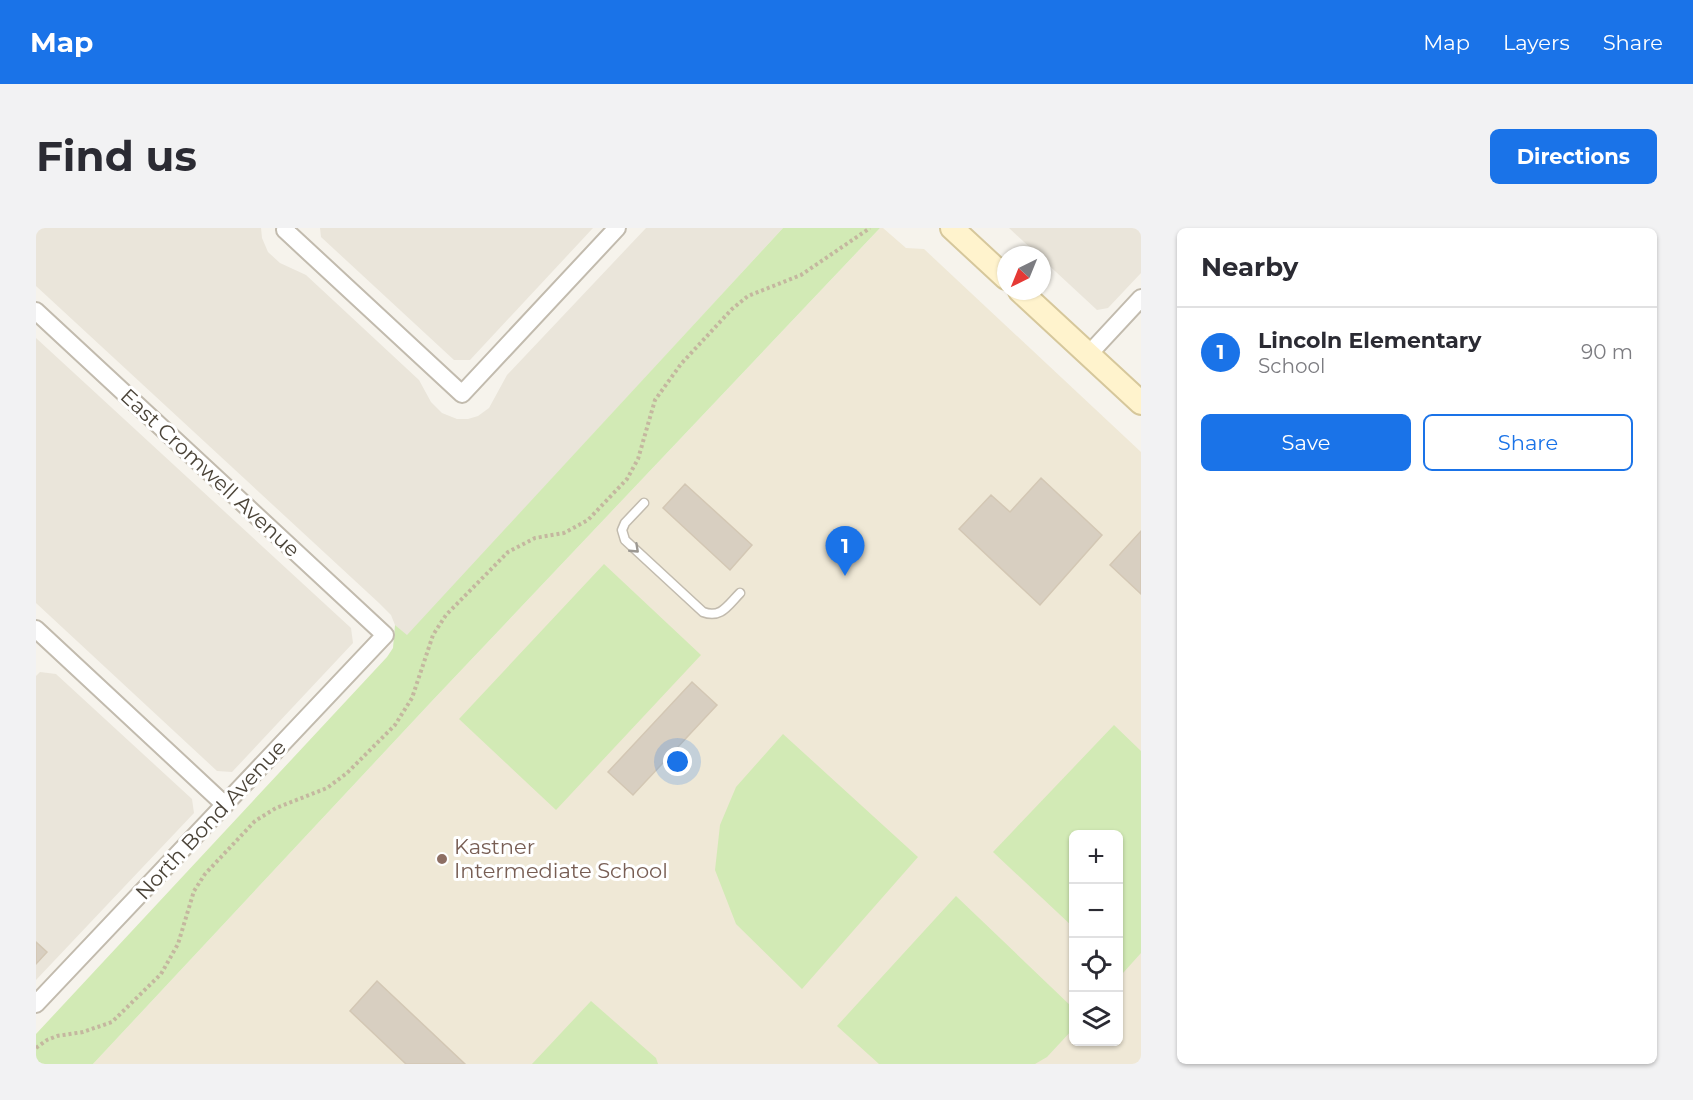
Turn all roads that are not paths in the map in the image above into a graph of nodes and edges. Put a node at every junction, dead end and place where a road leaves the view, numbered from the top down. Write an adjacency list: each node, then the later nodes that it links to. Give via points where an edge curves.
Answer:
1 (617, 228): 3 (street, via 462,394)
2 (952, 228): 4 (main road)
3 (286, 229)
4 (997, 270)
5 (1141, 298): 8 (street)
6 (1030, 300): 8 (main road)
7 (36, 310): 12 (street, East Cromwell Avenue)
8 (1089, 354): 9 (main road)
9 (1141, 403)
10 (644, 503): 11 (lane, one-way to 11, via 622,530 625,540 703,612 712,616 721,613)
11 (740, 593)
12 (385, 635): 14 (street, North Bond Avenue)
13 (39, 637): 14 (street)
14 (225, 805): 15 (street, North Bond Avenue)
15 (36, 1004)

